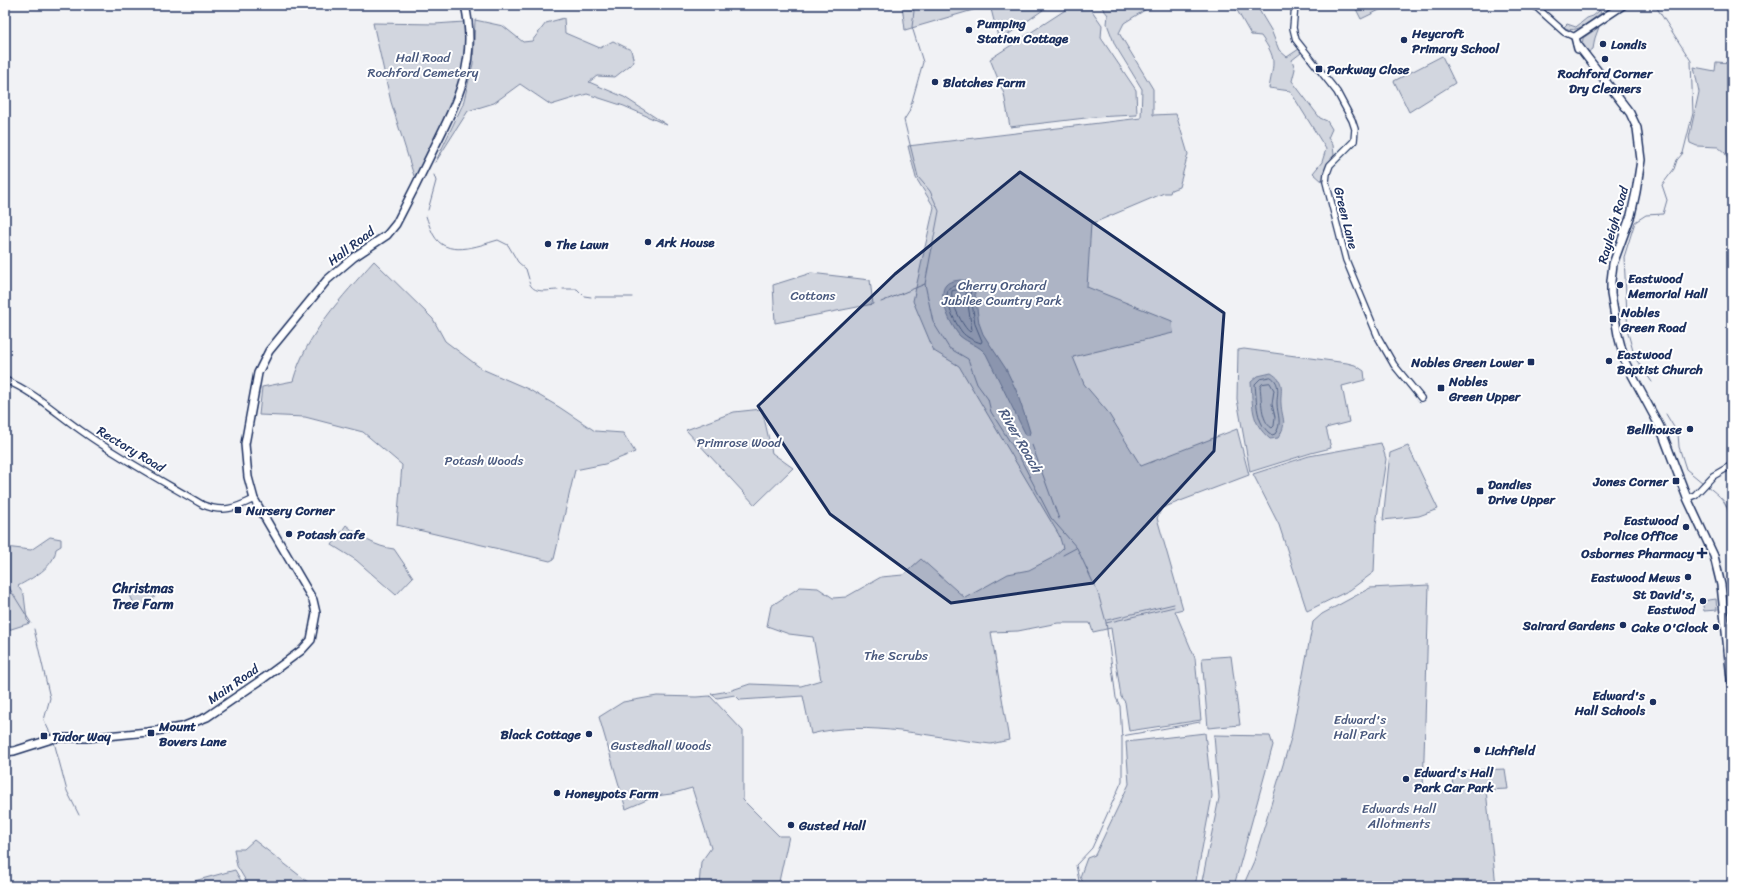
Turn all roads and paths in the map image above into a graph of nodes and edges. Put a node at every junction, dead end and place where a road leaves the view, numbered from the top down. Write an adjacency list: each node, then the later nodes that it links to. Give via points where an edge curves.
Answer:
1 (465, 5): 10 (main road, Hall Road, via 470,41 463,85 396,224 387,235 354,257 327,280 263,361 258,373 245,444 246,466)
2 (1295, 5): 7 (street, Green Lane, via 1292,25 1296,40 1339,96 1348,110 1355,130 1354,141 1331,163 1326,179 1346,260 1378,337 1394,365)
3 (1534, 5): 5 (street)
4 (1622, 5): 5 (main road)
5 (1576, 40): 9 (main road, Rayleigh Road, via 1630,113 1637,128 1640,167 1636,195 1614,264 1611,294 1625,362 1660,427)
6 (5, 380): 10 (street, Rectory Road, via 39,400 115,453 203,505 217,510 229,510)
7 (1421, 398)
8 (1732, 465): 9 (street, via 1716,474 1694,495)
9 (1687, 498): 11 (main road, Rayleigh Road, via 1718,570)
10 (254, 499): 12 (main road, Main Road, via 313,600 316,613 314,628 311,640 302,650 230,702 193,723 122,735 55,738)
11 (1732, 688)
12 (5, 752)

